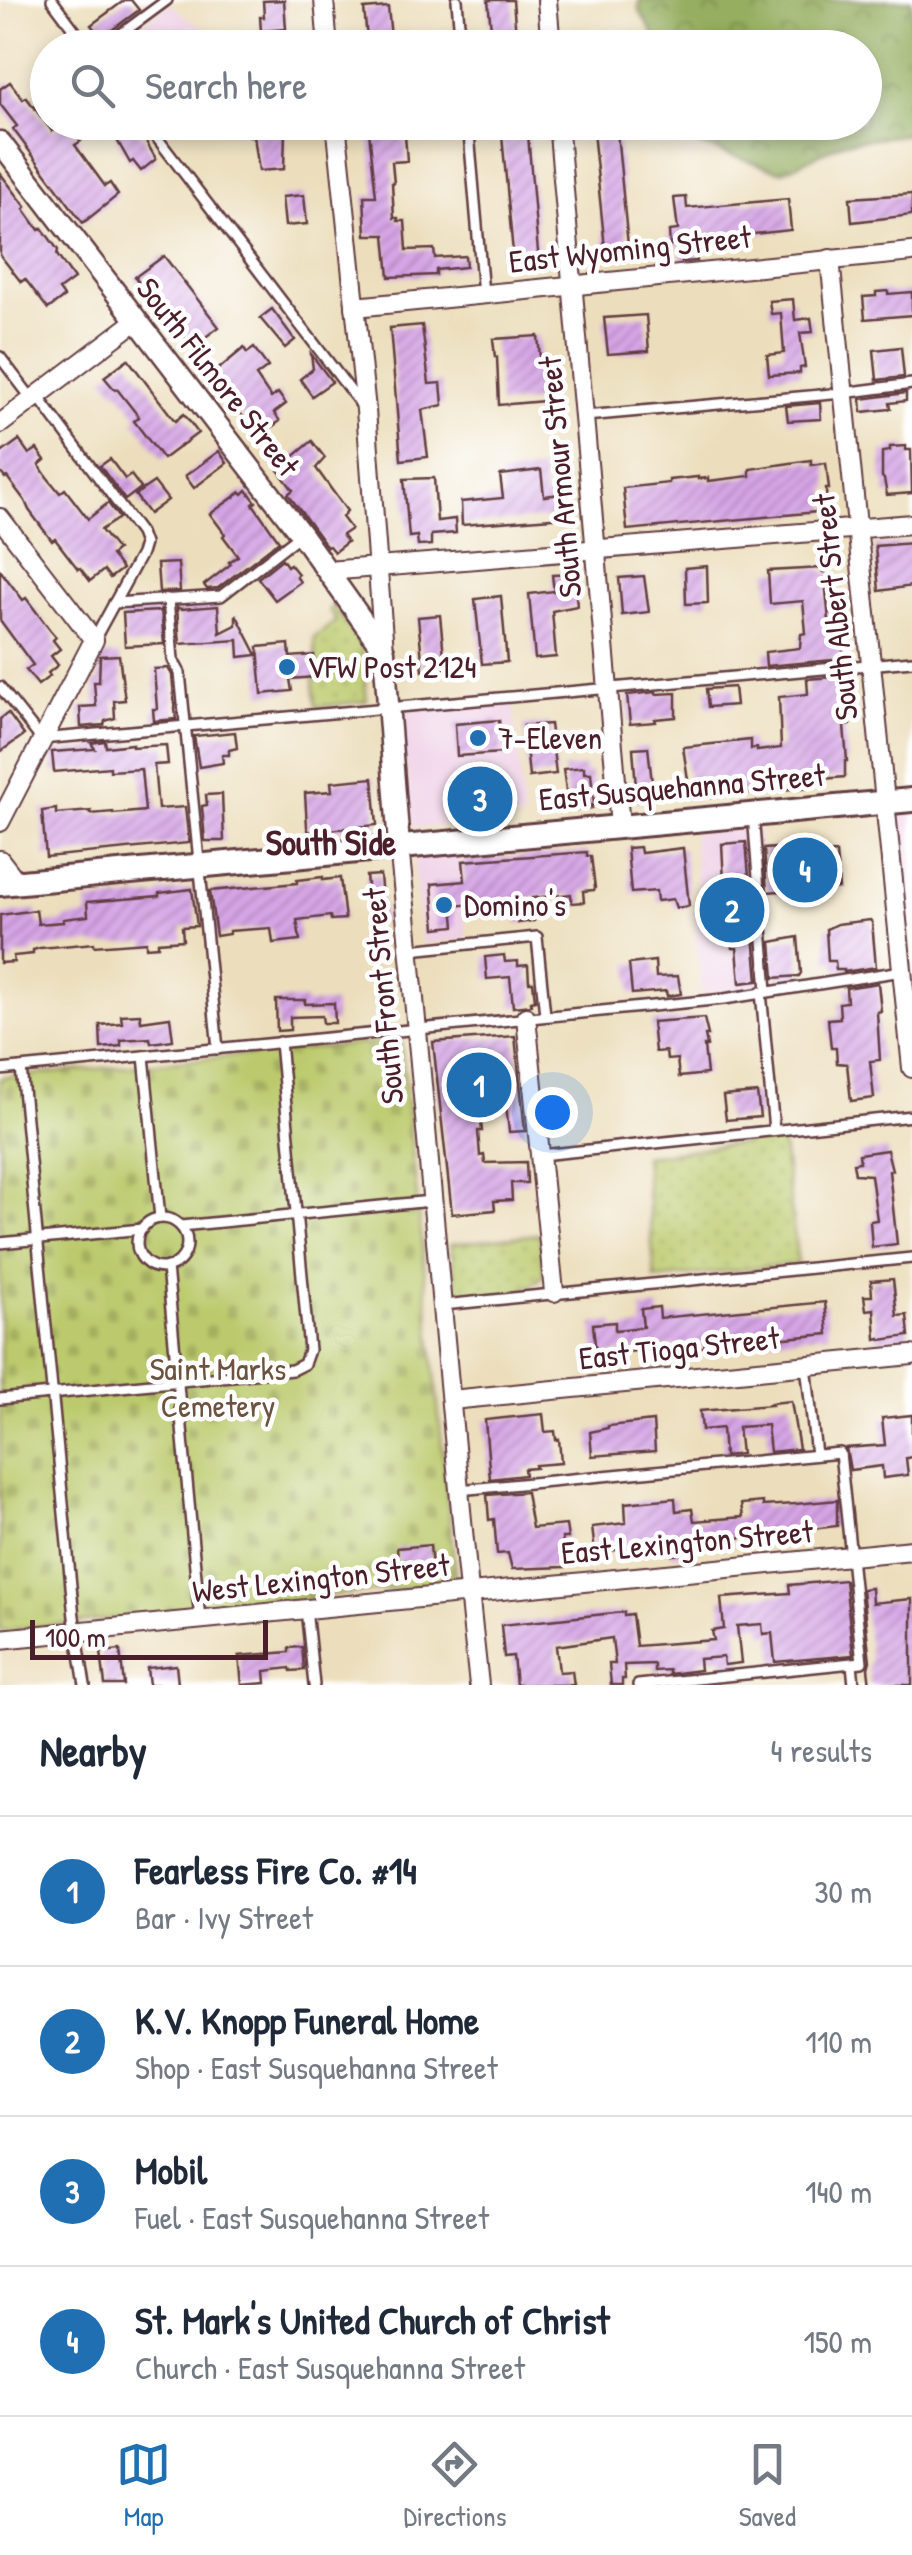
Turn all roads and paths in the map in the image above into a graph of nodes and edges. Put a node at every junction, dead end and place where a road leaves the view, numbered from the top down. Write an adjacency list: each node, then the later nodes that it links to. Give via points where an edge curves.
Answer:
1 (52, 0): 6 (lane)
2 (167, 0): 7 (lane)
3 (324, 0): 8 (street)
4 (457, 0): 9 (lane)
5 (547, 0): 10 (street)
6 (74, 30)
7 (126, 30)
8 (326, 30)
9 (460, 30)
10 (550, 30)
11 (159, 140): 26 (lane)
12 (338, 140): 20 (street, South Front Street)
13 (470, 140): 19 (lane)
14 (560, 140): 18 (street, South Armour Street)
15 (2, 148): 21 (street, South Filmore Street)
16 (912, 252): 17 (street, East Wyoming Street)
17 (830, 259): 18 (street, East Wyoming Street); 24 (street, South Albert Street)
18 (573, 285): 19 (street, East Wyoming Street); 27 (street, South Armour Street)
19 (483, 294): 20 (street, East Wyoming Street)
20 (355, 306): 26 (street, South Front Street)
21 (136, 321): 25 (street); 32 (street, South Filmore Street)
22 (0, 357): 25 (lane)
23 (912, 384): 24 (lane)
24 (843, 394): 27 (lane); 31 (street, South Albert Street)
25 (35, 397): 28 (street); 37 (lane, via 140,533 144,544)
26 (366, 410): 34 (street, South Front Street)
27 (585, 416): 33 (street, South Armour Street)
28 (1, 422)
29 (0, 518): 38 (street)
30 (912, 524): 31 (street)
31 (857, 530): 33 (street); 41 (street, South Albert Street)
32 (300, 534): 35 (street, South Filmore Street); 36 (lane, via 221,596)
33 (597, 550): 34 (street); 43 (street, South Armour Street)
34 (378, 567): 35 (street); 39 (street, South Front Street)
35 (327, 571): 39 (street, South Filmore Street)
36 (168, 599): 37 (lane); 45 (lane)
37 (114, 603): 38 (lane)
38 (94, 640): 46 (street)
39 (384, 651): 44 (street, South Front Street)
40 (912, 661): 41 (lane)
41 (871, 665): 43 (lane); 48 (street, South Albert Street)
42 (0, 687): 46 (lane)
43 (608, 688): 44 (lane); 51 (street, South Armour Street)
44 (388, 708): 45 (lane); 52 (street, South Front Street)
45 (185, 726): 46 (lane); 54 (lane)
46 (41, 739): 50 (street)
47 (912, 800): 48 (main road, East Susquehanna Street)
48 (885, 802): 49 (main road, East Susquehanna Street); 56 (street, South Albert Street)
49 (753, 814): 51 (main road, East Susquehanna Street); 59 (lane)
50 (0, 822)
51 (620, 826): 52 (main road, East Susquehanna Street)
52 (399, 846): 54 (main road, East Susquehanna Street); 57 (street, South Front Street)
53 (0, 860): 55 (street)
54 (197, 864): 55 (main road, East Susquehanna Street); 63 (lane)
55 (9, 883)
56 (905, 937): 58 (street, South Albert Street)
57 (410, 950): 60 (lane, via 537,937); 61 (street, South Front Street)
58 (902, 971): 59 (lane); 66 (street, South Albert Street)
59 (764, 992): 60 (lane); 69 (lane)
60 (536, 1016): 61 (lane); 70 (street)
61 (418, 1028): 62 (lane); 71 (street, South Front Street)
62 (280, 1042): 63 (lane); 72 (lane)
63 (218, 1048): 64 (lane)
64 (144, 1056): 65 (lane); 73 (lane)
65 (21, 1068): 67 (lane); 76 (lane)
66 (912, 1068)
67 (0, 1070)
68 (912, 1116): 69 (lane)
69 (774, 1130): 70 (lane)
70 (541, 1154): 80 (street)
71 (432, 1201): 72 (lane); 81 (street, South Front Street)
72 (296, 1214): 74 (lane); 84 (lane, via 304,1364)
73 (160, 1218): 74 (lane); 75 (lane)
74 (181, 1226): 79 (lane, via 185,1253)
75 (142, 1229): 76 (lane); 79 (lane, via 139,1252 150,1265)
76 (38, 1239): 77 (lane); 85 (lane)
77 (0, 1243)
78 (912, 1258): 80 (lane)
79 (166, 1268): 84 (lane)
80 (554, 1292): 81 (lane)
81 (443, 1305): 87 (street, South Front Street)
82 (912, 1355): 83 (street, East Tioga Street)
83 (806, 1365): 87 (street, East Tioga Street); 88 (lane)
84 (176, 1381): 85 (lane); 94 (lane)
85 (53, 1394): 86 (lane); 95 (lane)
86 (0, 1399)
87 (451, 1400): 89 (street, South Front Street)
88 (816, 1455): 89 (lane); 91 (lane, via 840,1453)
89 (459, 1490): 92 (street, South Front Street)
90 (912, 1550): 91 (street, East Lexington Street)
91 (852, 1556): 92 (street, East Lexington Street); 97 (lane, via 862,1662)
92 (468, 1593): 93 (street, West Lexington Street); 100 (street, South Front Street)
93 (306, 1609): 94 (street, West Lexington Street); 99 (lane)
94 (200, 1620): 95 (street, West Lexington Street)
95 (76, 1633): 96 (street, West Lexington Street); 98 (lane)
96 (0, 1640)
97 (852, 1663): 101 (lane); 102 (lane)
98 (86, 1685)
99 (314, 1685)
100 (479, 1685)
101 (638, 1685)
102 (854, 1685)

